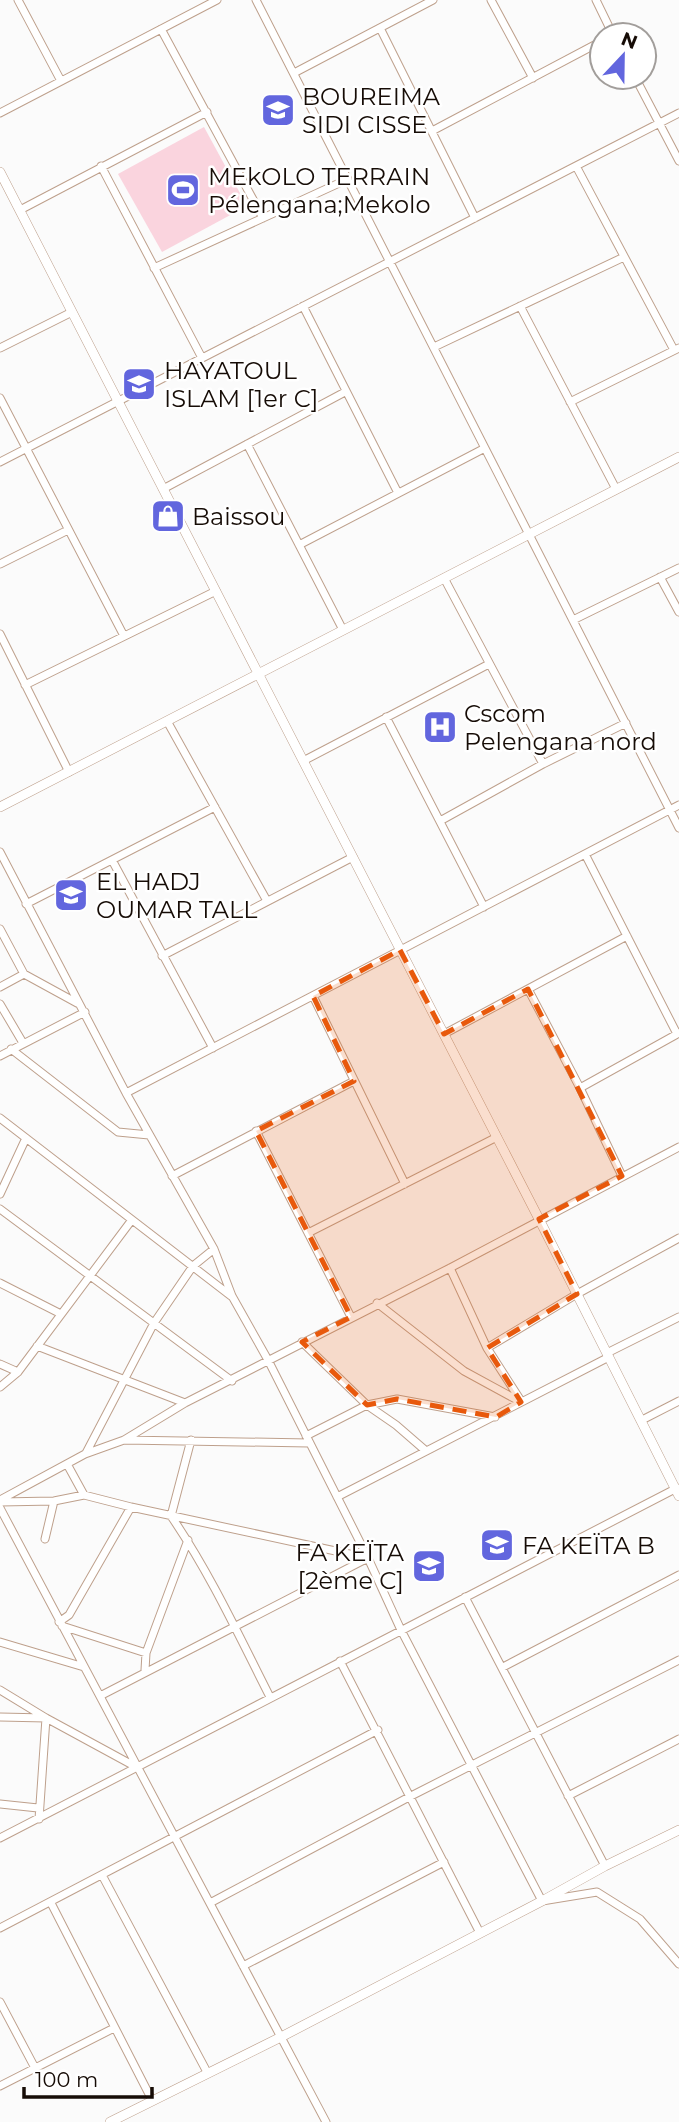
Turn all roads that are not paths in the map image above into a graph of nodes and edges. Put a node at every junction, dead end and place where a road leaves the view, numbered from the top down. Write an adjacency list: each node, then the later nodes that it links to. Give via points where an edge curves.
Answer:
1 (18, 0): 13 (street)
2 (217, 0): 9 (street)
3 (256, 0): 11 (street)
4 (433, 0): 8 (street)
5 (491, 0): 12 (street)
6 (596, 0): 7 (street)
7 (607, 21)
8 (380, 28): 11 (street); 19 (street)
9 (161, 29): 13 (street); 15 (street)
10 (588, 49): 12 (street)
11 (293, 73): 24 (street)
12 (533, 78): 19 (street)
13 (61, 81): 16 (street)
14 (643, 91): 18 (street)
15 (206, 112): 21 (street); 26 (street)
16 (0, 113)
17 (679, 113): 18 (street)
18 (660, 123): 20 (street); 22 (street)
19 (432, 131): 27 (street)
20 (679, 160)
21 (102, 166): 25 (street); 30 (street)
22 (576, 166): 27 (street); 28 (street)
23 (0, 172): 25 (street)
24 (348, 179): 26 (street); 29 (street)
25 (20, 210): 33 (street)
26 (263, 218): 30 (street)
27 (475, 218): 29 (street)
28 (624, 257): 32 (street); 36 (street)
29 (389, 262): 31 (street); 34 (street)
30 (154, 268): 37 (street)
31 (303, 306): 37 (street); 38 (street)
32 (520, 306): 34 (street); 41 (street)
33 (72, 312): 35 (street); 40 (street)
34 (434, 347): 43 (street)
35 (0, 348)
36 (677, 349): 41 (street)
37 (202, 358): 40 (street)
38 (345, 392): 42 (street); 49 (street)
39 (0, 398): 44 (street)
40 (118, 401): 44 (street); 47 (street)
41 (570, 402): 48 (street)
42 (247, 444): 47 (street); 52 (street)
43 (485, 448): 49 (street); 51 (street)
44 (25, 449): 46 (street); 50 (street)
45 (679, 457): 48 (street)
46 (0, 462)
47 (163, 489): 57 (street)
48 (616, 489): 51 (street)
49 (398, 493): 52 (street)
50 (68, 530): 53 (street); 62 (street)
51 (529, 534): 56 (street); 59 (street)
52 (299, 545): 60 (street)
53 (0, 564)
54 (679, 568): 55 (street)
55 (660, 577): 58 (street); 59 (street)
56 (444, 578): 60 (street); 63 (street)
57 (216, 591): 62 (street); 64 (street)
58 (679, 611)
59 (573, 620): 68 (street)
60 (343, 630): 64 (street)
61 (0, 634): 65 (street)
62 (124, 636): 65 (street)
63 (489, 663): 66 (street); 70 (street)
64 (258, 674): 67 (street); 69 (street)
65 (25, 685): 71 (street)
66 (386, 717): 69 (street); 76 (street)
67 (167, 721): 71 (street); 74 (street)
68 (626, 723): 70 (street); 75 (street)
69 (303, 761): 80 (street)
70 (543, 764): 76 (street)
71 (69, 772): 73 (street)
72 (679, 805): 75 (street)
73 (0, 807)
74 (215, 807): 81 (street); 82 (street)
75 (670, 810): 77 (street); 79 (street)
76 (440, 821): 84 (street)
77 (679, 828)
78 (0, 852): 83 (street)
79 (585, 854): 84 (street); 86 (street)
80 (352, 857): 82 (street); 87 (street)
81 (112, 860): 83 (street); 88 (street)
82 (267, 901): 88 (street)
83 (26, 904): 94 (street)
84 (484, 907): 87 (street)
85 (0, 929): 89 (street)
86 (627, 936): 91 (street); 97 (street)
87 (400, 950): 92 (street); 96 (street)
88 (162, 956): 99 (street)
89 (24, 974): 90 (street); 94 (street)
90 (0, 987)
91 (528, 989): 96 (street); 103 (street)
92 (313, 996): 99 (street); 102 (street)
93 (0, 1004): 98 (street)
94 (78, 1004): 95 (street)
95 (85, 1012): 98 (street); 104 (street)
96 (443, 1034): 108 (street)
97 (678, 1034): 103 (street)
98 (23, 1043): 100 (street)
99 (213, 1048): 104 (street)
100 (11, 1049): 101 (street); 107 (street, via 118,1132)
101 (0, 1056)
102 (354, 1081): 106 (street); 113 (street)
103 (580, 1088): 112 (street)
104 (126, 1093): 107 (street)
105 (0, 1118): 109 (street)
106 (256, 1131): 111 (street); 118 (street)
107 (149, 1135): 111 (street)
108 (497, 1137): 113 (street); 116 (street)
109 (26, 1138): 114 (street); 117 (street)
110 (679, 1147): 112 (street)
111 (172, 1176): 120 (street)
112 (622, 1176): 116 (street)
113 (405, 1184): 118 (street)
114 (0, 1194)
115 (0, 1209): 123 (street)
116 (540, 1219): 122 (street); 125 (street)
117 (131, 1221): 121 (street); 123 (street)
118 (308, 1233): 129 (street)
119 (679, 1238): 125 (street)
120 (214, 1249): 121 (street); 126 (street)
121 (193, 1266): 126 (street); 131 (street)
122 (450, 1268): 127 (street); 134 (street)
123 (89, 1275): 128 (street); 131 (street)
124 (0, 1283): 128 (street)
125 (576, 1294): 134 (street); 135 (street)
126 (232, 1296): 136 (street)
127 (377, 1303): 129 (street); 143 (street, via 464,1371)
128 (61, 1314): 133 (street)
129 (351, 1317): 132 (street)
130 (679, 1317): 135 (street)
131 (154, 1323): 139 (street); 140 (street)
132 (302, 1342): 136 (street); 145 (street)
133 (37, 1346): 138 (street); 139 (street)
134 (487, 1348): 143 (street)
135 (608, 1355): 143 (street); 147 (street)
136 (268, 1360): 140 (street); 148 (street)
137 (0, 1364): 138 (street)
138 (18, 1372): 141 (street)
139 (123, 1380): 144 (street); 152 (street)
140 (232, 1381): 144 (street)
141 (0, 1387)
142 (679, 1401): 147 (street)
143 (522, 1402): 146 (street)
144 (185, 1403): 149 (street)
145 (367, 1405): 146 (street, via 397,1399); 148 (street); 151 (street)
146 (496, 1417): 151 (street)
147 (642, 1420): 154 (street)
148 (307, 1439): 150 (street); 156 (street)
149 (124, 1440): 150 (street); 152 (street)
150 (191, 1440): 161 (street)
151 (426, 1451): 156 (street)
152 (85, 1454): 153 (street)
153 (66, 1464): 155 (street); 157 (street)
154 (678, 1491): 166 (street)
155 (84, 1495): 158 (street); 159 (street)
156 (337, 1497): 164 (street)
157 (0, 1501): 158 (street)
158 (54, 1501): 162 (street)
159 (131, 1507): 161 (street); 167 (street)
160 (0, 1508): 167 (street)
161 (172, 1516): 163 (street); 164 (street)
162 (45, 1539)
163 (188, 1540): 168 (street); 171 (street)
164 (368, 1558): 168 (street); 169 (street)
165 (679, 1575): 175 (street)
166 (465, 1597): 169 (street); 175 (street)
167 (60, 1624): 171 (street); 174 (street)
168 (234, 1625): 176 (street); 179 (street)
169 (401, 1630): 173 (street); 185 (street)
170 (0, 1642): 174 (street)
171 (146, 1653): 176 (street)
172 (679, 1660): 183 (street)
173 (340, 1661): 179 (street); 182 (street)
174 (84, 1667): 178 (street)
175 (503, 1667): 183 (street)
176 (145, 1670): 178 (street)
177 (0, 1690): 181 (street)
178 (100, 1696): 186 (street)
179 (270, 1697): 186 (street)
180 (0, 1717): 181 (street)
181 (47, 1718): 186 (street); 190 (street)
182 (378, 1730): 187 (street); 194 (street)
183 (536, 1732): 185 (street); 188 (street)
184 (679, 1739): 188 (street)
185 (472, 1765): 187 (street); 198 (street)
186 (138, 1769): 191 (street); 194 (street)
187 (411, 1796): 195 (street); 200 (street)
188 (568, 1796): 196 (street)
189 (0, 1804): 190 (street)
190 (38, 1808): 191 (street)
191 (38, 1819): 193 (street)
192 (679, 1830): 196 (street)
193 (0, 1838)
194 (175, 1838): 197 (street); 200 (street)
195 (444, 1862): 202 (street); 204 (street)
196 (605, 1866): 198 (street)
197 (102, 1875): 199 (street); 209 (street)
198 (542, 1901): 202 (street); 203 (street, via 597,1892 640,1919)
199 (51, 1903): 201 (street); 206 (street)
200 (210, 1903): 204 (street)
201 (0, 1928)
202 (480, 1933): 207 (street)
203 (679, 1964)
204 (243, 1966): 207 (street)
205 (0, 2002): 208 (street)
206 (114, 2028): 208 (street); 211 (street)
207 (281, 2037): 209 (street); 213 (street)
208 (36, 2068): 210 (street)
209 (207, 2072): 211 (street)
210 (0, 2086)
211 (152, 2100): 212 (street)
212 (110, 2122)
213 (326, 2122)

